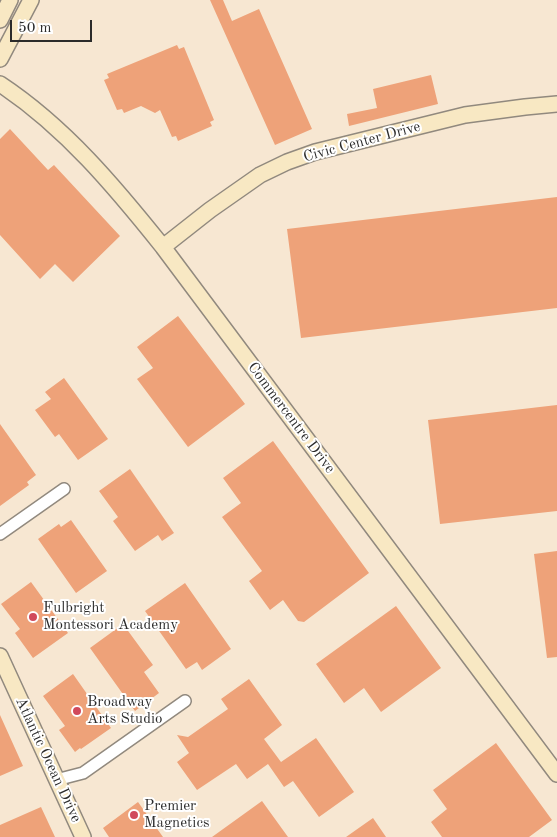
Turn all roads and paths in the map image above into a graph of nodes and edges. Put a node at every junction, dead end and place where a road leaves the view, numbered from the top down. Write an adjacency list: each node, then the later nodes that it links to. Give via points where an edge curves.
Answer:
1 (10, 0): 3 (street)
2 (31, 0): 4 (street)
3 (0, 20)
4 (0, 59)
5 (0, 84): 7 (street, Commercentre Drive, via 42,116 86,157)
6 (557, 104): 7 (street, Civic Center Drive, via 465,115 315,152 287,162 260,175)
7 (163, 248): 12 (street, Commercentre Drive)
8 (64, 489): 9 (street)
9 (0, 534)
10 (0, 656): 13 (street, Atlantic Ocean Drive)
11 (185, 701): 13 (street, via 83,773)
12 (557, 774)
13 (56, 780): 14 (street, Atlantic Ocean Drive)
14 (83, 837)

